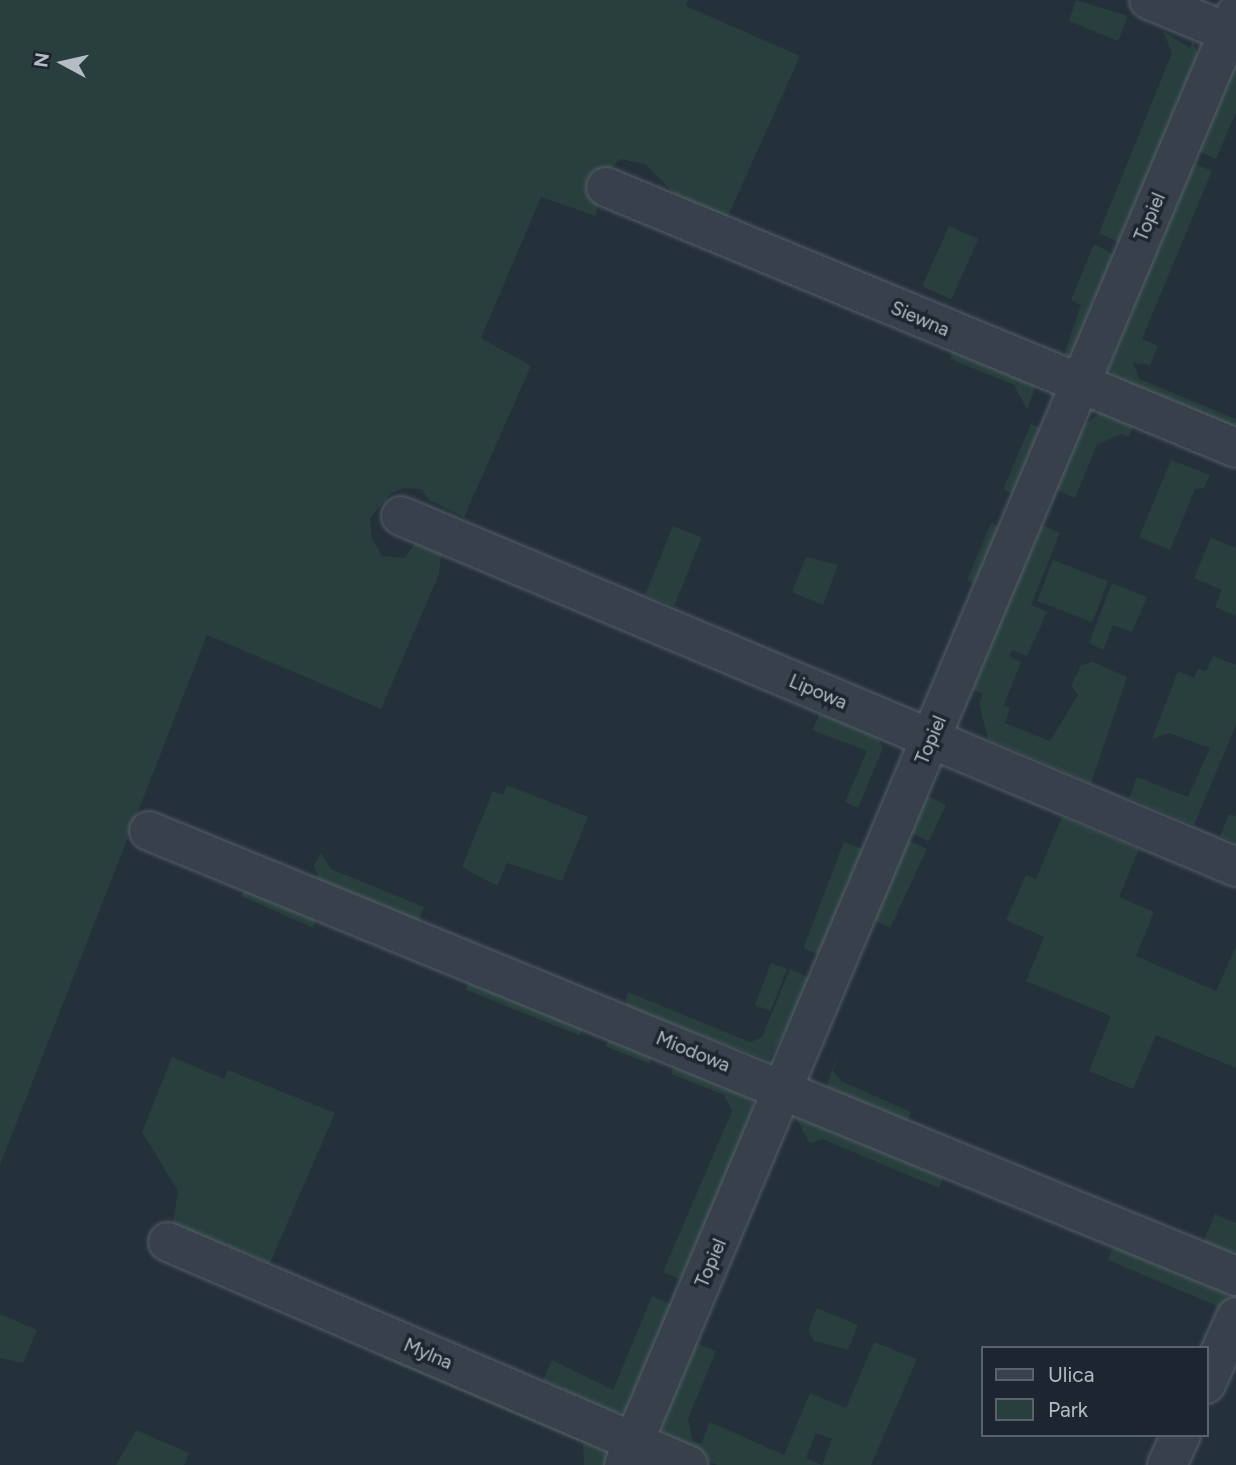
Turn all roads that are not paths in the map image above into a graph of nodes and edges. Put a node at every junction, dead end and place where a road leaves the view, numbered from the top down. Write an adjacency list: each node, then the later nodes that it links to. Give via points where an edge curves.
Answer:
1 (1149, 0): 2 (street)
2 (1233, 28): 4 (street, Topiel)
3 (606, 187): 4 (street, Siewna)
4 (1079, 385): 5 (street, Siewna); 7 (street, Topiel)
5 (1236, 448)
6 (401, 516): 7 (street, Lipowa)
7 (931, 740): 9 (street, Lipowa); 10 (street, Topiel)
8 (149, 831): 10 (street, Miodowa)
9 (1236, 867)
10 (785, 1090): 12 (street, Miodowa); 16 (street, Topiel)
11 (168, 1242): 16 (street, Mylna)
12 (1236, 1276)
13 (1236, 1317): 14 (street)
14 (1208, 1380)
15 (1180, 1437): 18 (street)
16 (629, 1453): 17 (street, Mylna)
17 (688, 1465)
18 (1167, 1465)

